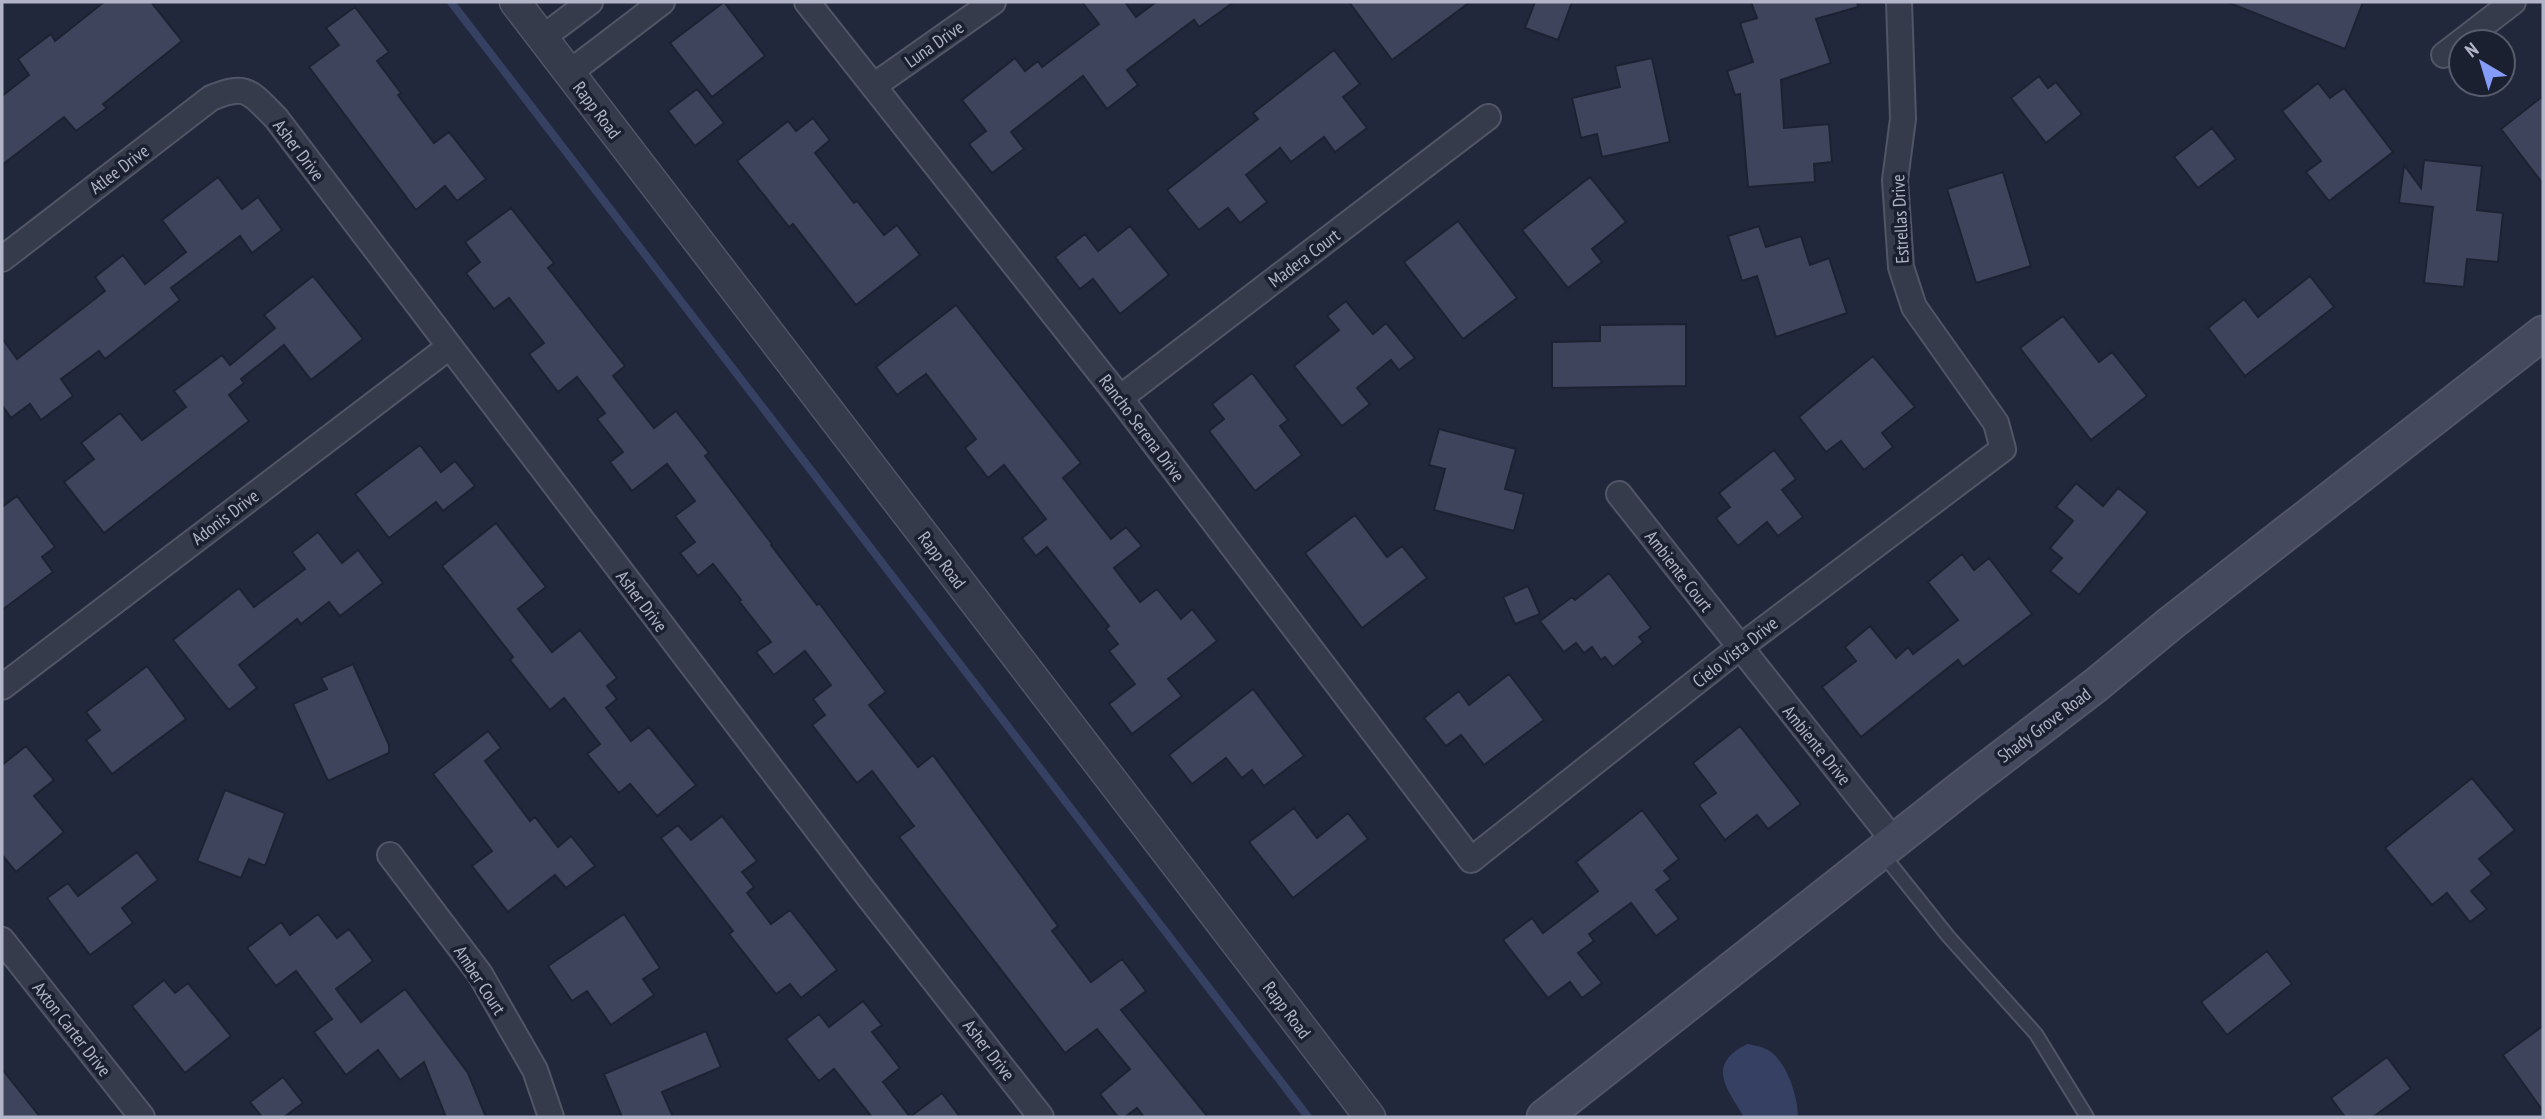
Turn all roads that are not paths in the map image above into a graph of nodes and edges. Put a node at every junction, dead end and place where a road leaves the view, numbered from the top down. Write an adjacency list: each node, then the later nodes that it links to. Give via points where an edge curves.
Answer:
1 (515, 2): 8 (street, Rapp Road)
2 (590, 2): 8 (street)
3 (662, 2): 10 (street)
4 (807, 2): 11 (street, Rancho Serena Drive)
5 (993, 2): 11 (street, Luna Drive)
6 (1899, 2): 18 (street, Estrellas Drive, via 1903,119 1895,180 1901,267 1914,307 1996,423)
7 (2514, 2): 9 (street)
8 (542, 38): 10 (street, Rapp Road)
9 (2444, 55)
10 (569, 73): 29 (street, Rapp Road)
11 (875, 85): 17 (street, Rancho Serena Drive)
12 (241, 89): 14 (street, Atlee Drive, via 211,99); 16 (street, Asher Drive, via 276,118)
13 (1488, 117): 17 (street, Madera Court)
14 (2, 259)
15 (2543, 333): 22 (main road, Shady Grove Road)
16 (449, 347): 21 (street, Adonis Drive); 28 (street, Asher Drive)
17 (1120, 398): 24 (street, Rancho Serena Drive)
18 (2003, 449): 20 (street, Cielo Vista Drive)
19 (1619, 494): 20 (street, Ambiente Court)
20 (1739, 648): 22 (street, Ambiente Drive); 24 (street, Cielo Vista Drive)
21 (2, 687)
22 (1888, 846): 30 (main road, Shady Grove Road); 31 (lane, via 1948,936 2036,1034)
23 (390, 855): 27 (street, Amber Court, via 480,974 536,1070)
24 (1471, 860)
25 (2, 940): 26 (street, Axton Carter Drive)
26 (142, 1117)
27 (551, 1117)
28 (1041, 1117)
29 (1370, 1117)
30 (1544, 1117)
31 (2087, 1117)

